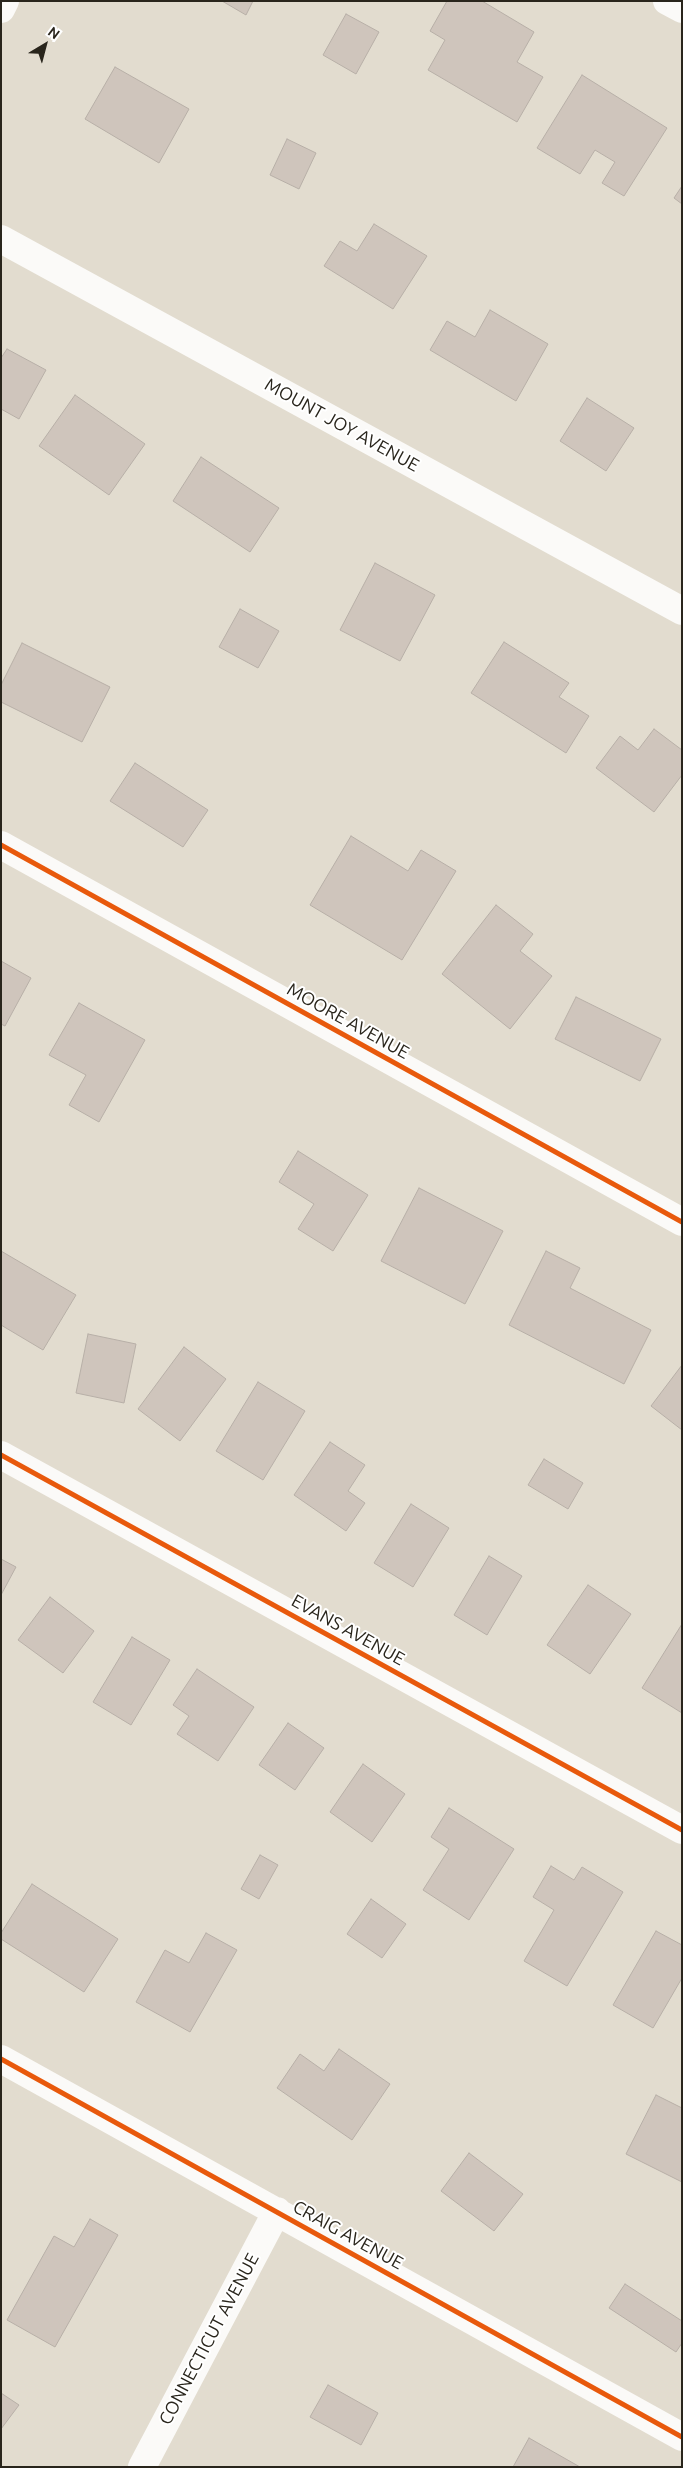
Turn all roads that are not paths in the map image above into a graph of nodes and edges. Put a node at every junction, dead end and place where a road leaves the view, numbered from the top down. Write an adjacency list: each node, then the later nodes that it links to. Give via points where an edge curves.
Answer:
1 (5, 1): 3 (street)
2 (667, 1): 4 (street)
3 (1, 9)
4 (682, 9)
5 (1, 239): 6 (street, MOUNT JOY AVENUE)
6 (682, 611)
7 (1, 845): 8 (street, MOORE AVENUE)
8 (682, 1222)
9 (1, 1455): 10 (street, EVANS AVENUE)
10 (682, 1830)
11 (1, 2059): 12 (street, CRAIG AVENUE)
12 (277, 2212): 13 (street, CRAIG AVENUE); 14 (street, CONNECTICUT AVENUE)
13 (682, 2436)
14 (142, 2467)

